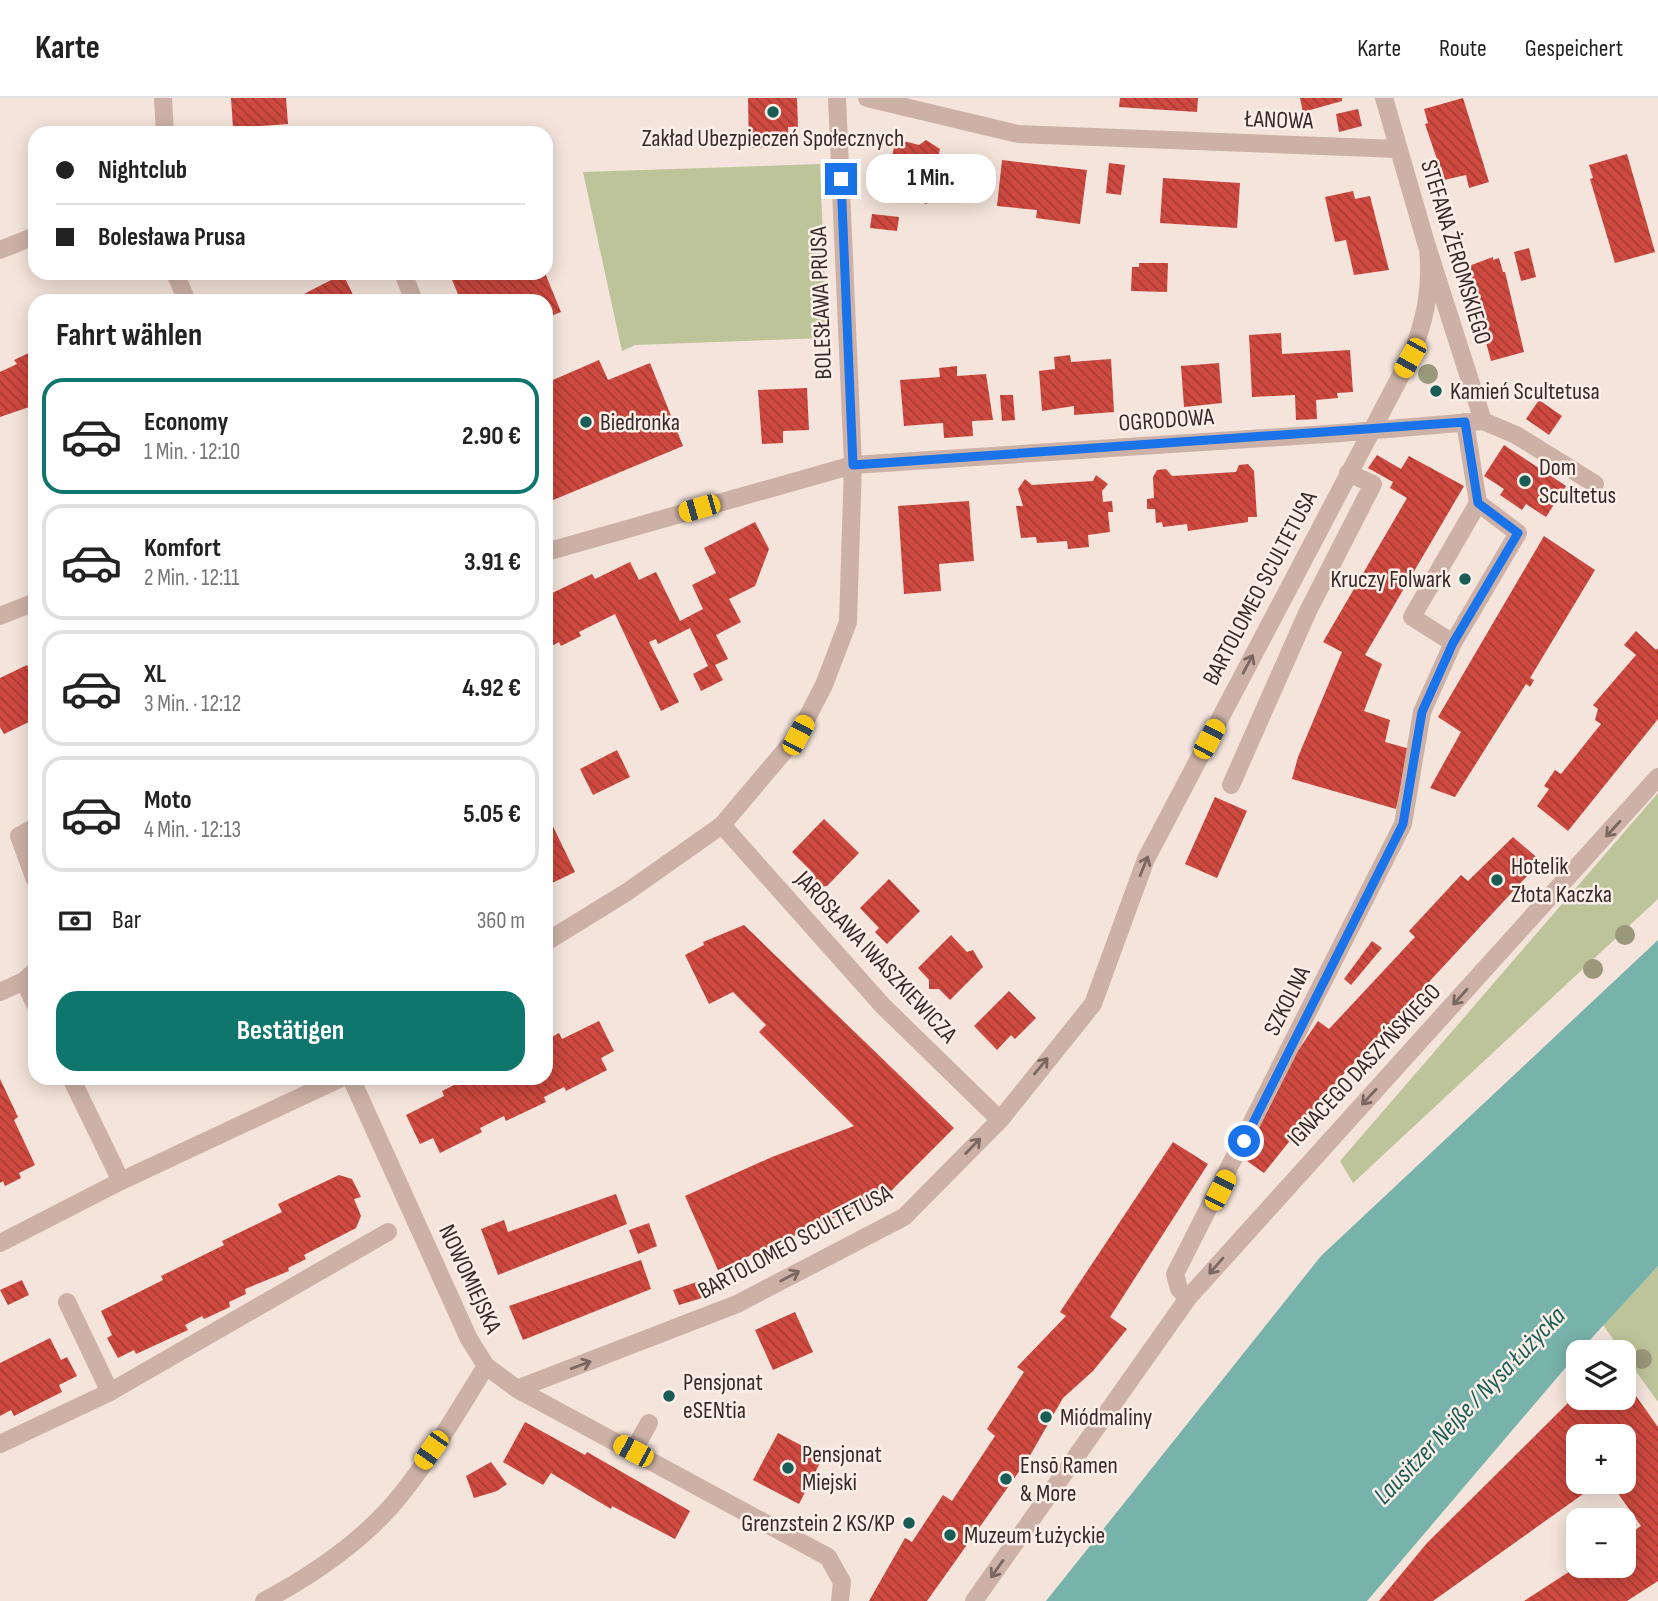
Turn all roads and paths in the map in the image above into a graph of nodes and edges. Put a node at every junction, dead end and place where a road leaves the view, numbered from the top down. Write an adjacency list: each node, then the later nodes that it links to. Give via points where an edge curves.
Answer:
1 (163, 98): 5 (street)
2 (837, 98): 12 (street, BOLESŁAWA PRUSA)
3 (867, 98): 6 (street, ŁANOWA, via 1018,134)
4 (1384, 98): 6 (street, STEFANA ŻEROMSKIEGO)
5 (165, 126)
6 (1398, 149): 8 (street, STEFANA ŻEROMSKIEGO)
7 (28, 239): 9 (street)
8 (1428, 249): 10 (street, STEFANA ŻEROMSKIEGO); 11 (street, BARTOLOMEO SCULTETUSA, via 1426,320)
9 (0, 250)
10 (1474, 421): 11 (street, OGRODOWA); 14 (street, via 1516,435); 15 (street, STEFANA ŻEROMSKIEGO)
11 (1370, 431): 12 (street, OGRODOWA); 13 (street, BARTOLOMEO SCULTETUSA)
12 (853, 465): 16 (street); 22 (street, via 848,622 824,685 798,735)
13 (1348, 473): 21 (street, via 1373,484 1308,611); 31 (street, BARTOLOMEO SCULTETUSA, one-way to 13, via 1093,1004 1146,859)
14 (1595, 484)
15 (1478, 503): 19 (street, via 1518,533); 19 (street, via 1412,617)
16 (553, 550)
17 (28, 606): 18 (street)
18 (0, 616)
19 (1453, 643): 35 (street, SZKOLNA, via 1422,712 1403,824 1175,1274 1179,1289)
20 (1658, 777): 35 (street, IGNACEGO DASZYŃSKIEGO, one-way to 35)
21 (1231, 785)
22 (722, 825): 25 (street); 31 (street, JAROSŁAWA IWASZKIEWICZA, via 883,1006)
23 (28, 831): 24 (street, via 19,836)
24 (28, 861)
25 (553, 938)
26 (28, 977): 27 (street)
27 (0, 992)
28 (74, 1085): 32 (street)
29 (326, 1085): 32 (street)
30 (354, 1085): 37 (street, NOWOMIEJSKA, via 469,1339)
31 (1000, 1120): 38 (street, BARTOLOMEO SCULTETUSA, one-way to 31, via 737,1304 904,1217)
32 (121, 1181): 34 (street)
33 (388, 1232): 39 (street)
34 (0, 1243)
35 (1188, 1298): 45 (street, IGNACEGO DASZYŃSKIEGO, one-way to 45)
36 (67, 1302): 39 (street)
37 (486, 1366): 38 (street, NOWOMIEJSKA); 43 (street, via 386,1511 337,1556)
38 (517, 1389): 42 (street, NOWOMIEJSKA)
39 (110, 1392): 41 (street)
40 (649, 1423): 42 (street)
41 (0, 1444)
42 (633, 1451): 44 (street, NOWOMIEJSKA, via 828,1557 842,1582)
43 (264, 1601)
44 (840, 1601)
45 (974, 1601)

